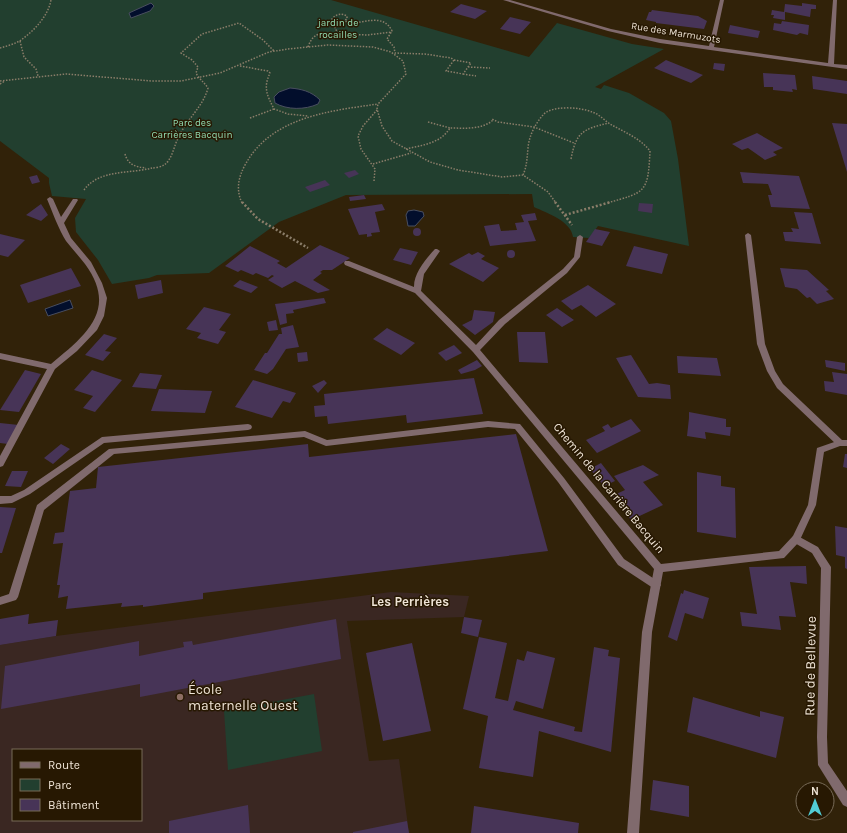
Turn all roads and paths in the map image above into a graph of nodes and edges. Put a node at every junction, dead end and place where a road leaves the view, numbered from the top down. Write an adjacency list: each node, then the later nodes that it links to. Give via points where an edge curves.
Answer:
1 (505, 0): 10 (street, Rue des Marmuzots, via 610,30 660,41)
2 (722, 0): 10 (street)
3 (835, 0): 14 (street)
4 (50, 1): 7 (path, via 47,14)
5 (392, 32): 6 (path, via 367,35); 6 (path, via 392,28 386,22 348,24 345,20 347,16 344,14 332,19 336,30); 12 (path, via 387,39 394,47)
6 (341, 34): 8 (path, via 317,34 311,38)
7 (20, 41): 9 (path); 20 (path, via 24,57 36,69)
8 (308, 47): 11 (path); 12 (path, via 352,45)
9 (0, 48)
10 (711, 48): 14 (street, Rue des Marmuzots)
11 (274, 51): 15 (path); 22 (path, via 239,23 202,34 181,53 198,67)
12 (395, 53): 13 (path, via 425,54); 24 (path, via 404,64 406,74)
13 (454, 60): 16 (path, via 471,63); 19 (path, via 446,70)
14 (831, 64): 17 (street, Rue des Marmuzots)
15 (239, 65): 22 (path, via 224,72); 25 (path, via 270,73 265,84)
16 (468, 66): 18 (path); 19 (path)
17 (847, 67)
18 (490, 68)
19 (463, 74): 21 (path)
20 (38, 76): 22 (path, via 87,74 156,82); 23 (path)
21 (476, 76)
22 (198, 78): 39 (path, via 208,88 206,96 179,136 164,165)
23 (0, 83)
24 (378, 104): 26 (path); 27 (path)
25 (274, 109): 27 (path, via 288,114); 28 (path)
26 (377, 110): 34 (path, via 382,126 392,141); 38 (path, via 361,126 359,132 361,148)
27 (309, 116): 48 (path, via 280,129 259,144 243,168 238,190 244,206 256,217)
28 (250, 118)
29 (428, 122): 32 (path)
30 (610, 124): 31 (path, via 593,112 579,108 559,108 544,113); 33 (path, via 583,131); 44 (path, via 643,142 650,151 646,185 636,195)
31 (534, 127): 32 (path, via 498,122 492,118 488,124 480,126); 33 (path); 40 (path)
32 (450, 128): 34 (path, via 437,141)
33 (574, 143): 37 (path)
34 (405, 149): 35 (path)
35 (411, 153): 38 (path); 40 (path, via 430,162 458,170 502,176)
36 (125, 154): 39 (path, via 132,166)
37 (572, 159)
38 (373, 164): 41 (path, via 376,173)
39 (150, 169): 43 (path, via 104,176 90,184)
40 (523, 175): 44 (path, via 548,192)
41 (374, 181)
42 (50, 199): 45 (street)
43 (75, 200): 45 (street)
44 (565, 215): 47 (path)
45 (61, 223): 54 (street, via 68,238 89,264 99,283 103,298 100,316 94,328)
46 (748, 235): 56 (street, via 761,344 771,371 780,386)
47 (580, 237): 52 (street, via 576,257 565,271 502,322)
48 (308, 248)
49 (437, 251): 51 (street, via 424,266 417,280)
50 (347, 263): 51 (street, Chemin de la Carrière Bacquin)
51 (417, 291): 52 (street, Chemin de la Carrière Bacquin)
52 (476, 350): 60 (street, Chemin de la Carrière Bacquin)
53 (0, 356): 54 (street)
54 (52, 367): 57 (street)
55 (248, 427): 58 (street, via 102,440 27,492 12,499)
56 (844, 443): 59 (street, via 820,450 812,505)
57 (0, 464)
58 (0, 500)
59 (796, 539): 60 (street, via 781,555); 63 (street, Rue de Bellevue, via 815,550 826,567 823,766)
60 (659, 568): 61 (street, Chemin de la Carrière Bacquin)
61 (656, 585): 62 (street, via 621,562 561,480 517,426 488,424 326,443 305,434 112,452 40,508 12,597); 64 (street, Chemin de la Carrière Bacquin, via 647,632)
62 (0, 601)
63 (847, 800)
64 (633, 833)

